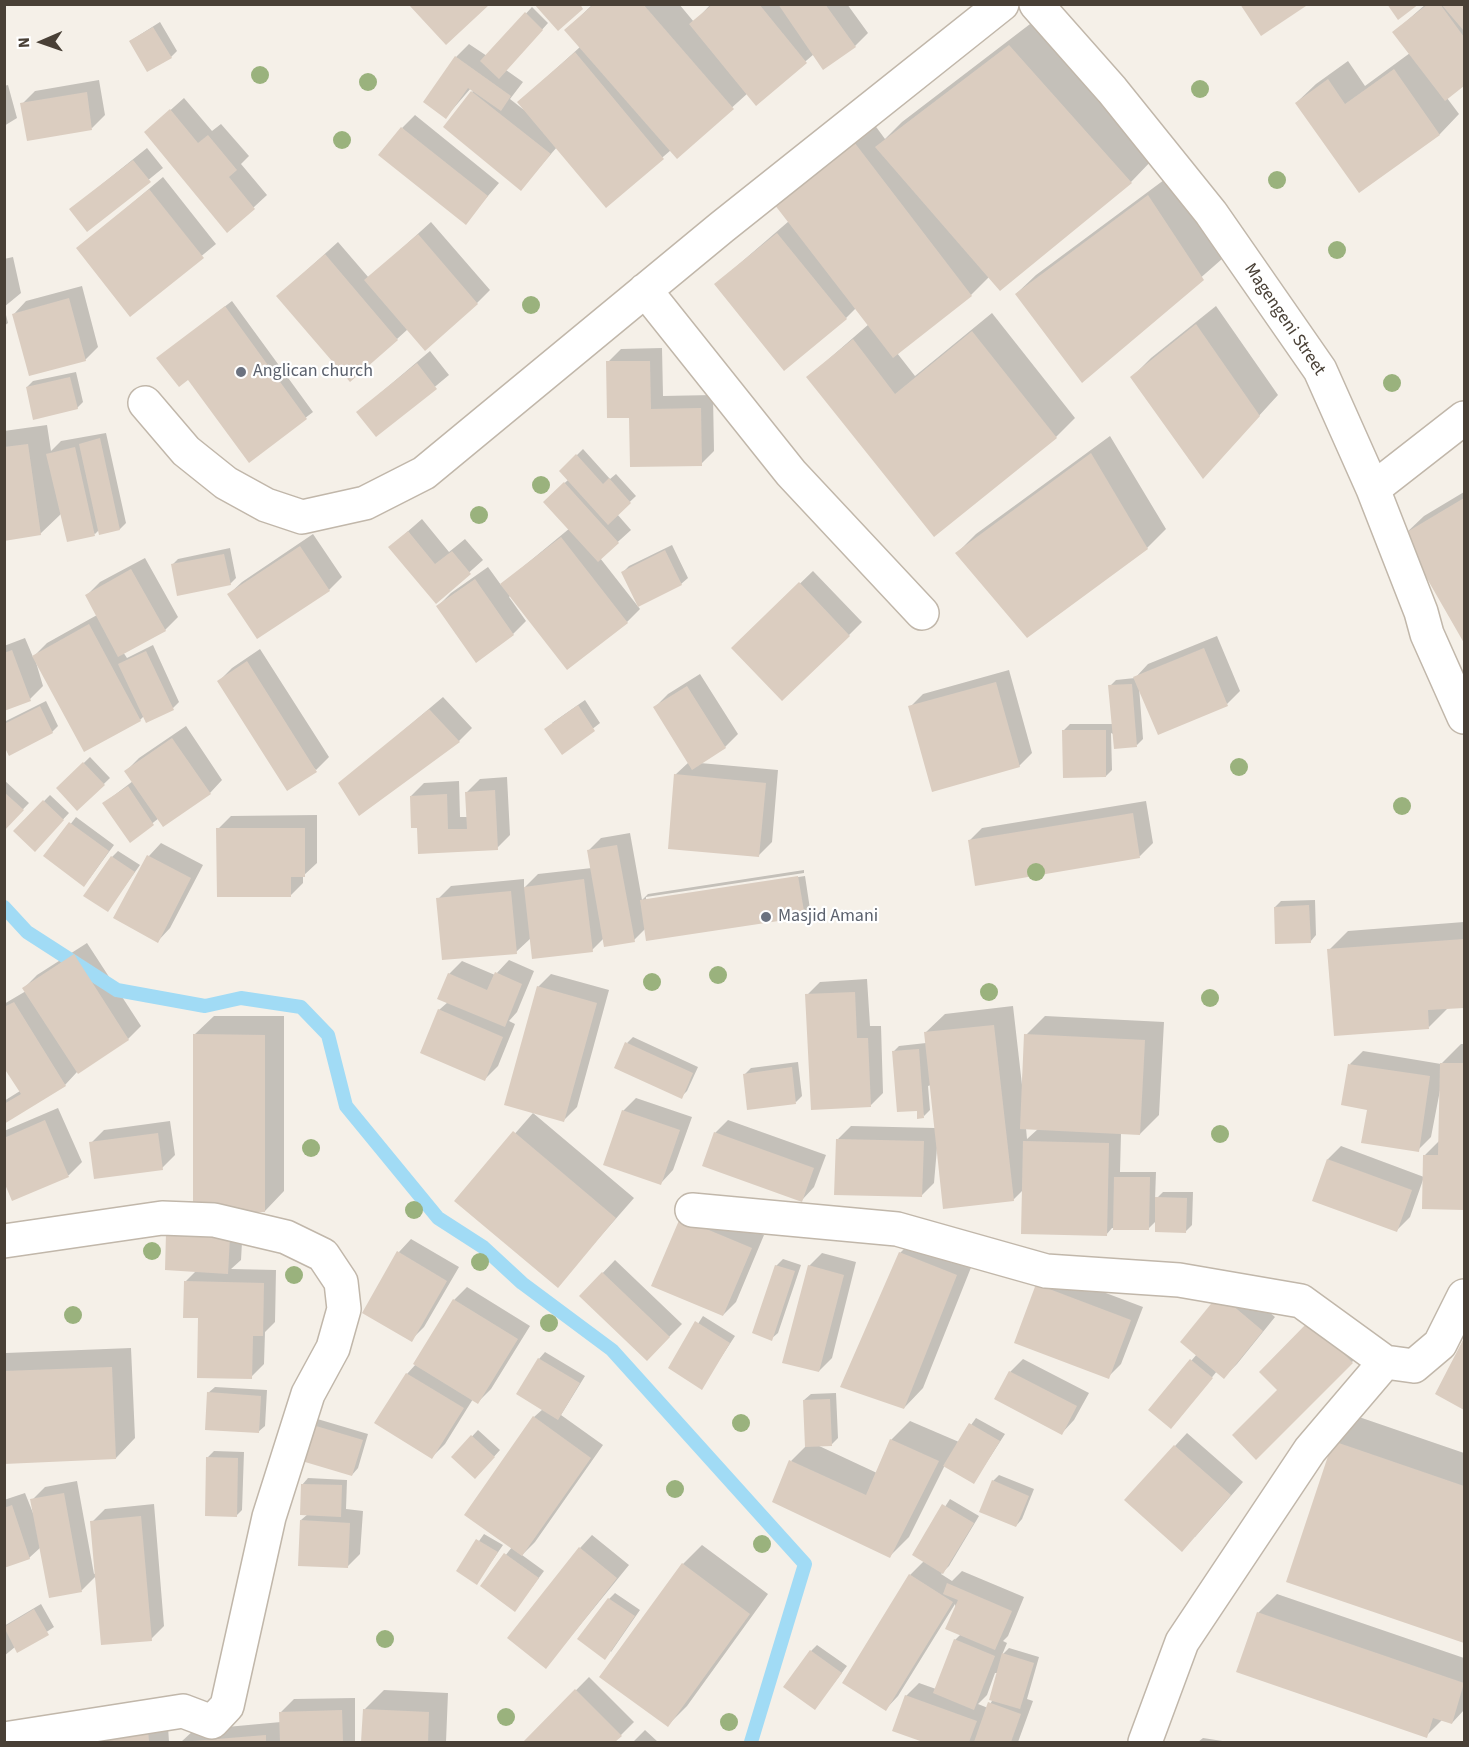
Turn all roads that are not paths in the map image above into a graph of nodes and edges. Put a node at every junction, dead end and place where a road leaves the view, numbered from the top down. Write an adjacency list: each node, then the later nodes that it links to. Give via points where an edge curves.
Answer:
1 (1002, 4): 3 (street)
2 (1036, 4): 6 (street, Magengeni Street, via 1212,213 1320,370)
3 (645, 290): 4 (street, via 424,473 364,503 302,517 266,505 226,483 186,451); 7 (street, via 790,473)
4 (145, 403)
5 (1464, 417): 6 (street)
6 (1373, 489): 8 (street, Magengeni Street, via 1427,634)
7 (922, 613)
8 (1464, 717)
9 (692, 1210): 12 (street, via 897,1228 1046,1271 1179,1280 1301,1300)
10 (4, 1241): 13 (street, via 162,1218 214,1220 286,1237 323,1255 340,1282 344,1309 333,1348 308,1394 269,1517 227,1706 212,1722 183,1711)
11 (1464, 1296): 12 (street, via 1440,1344 1414,1366)
12 (1384, 1362): 14 (street, via 1310,1450 1182,1642)
13 (4, 1739)
14 (1145, 1743)

